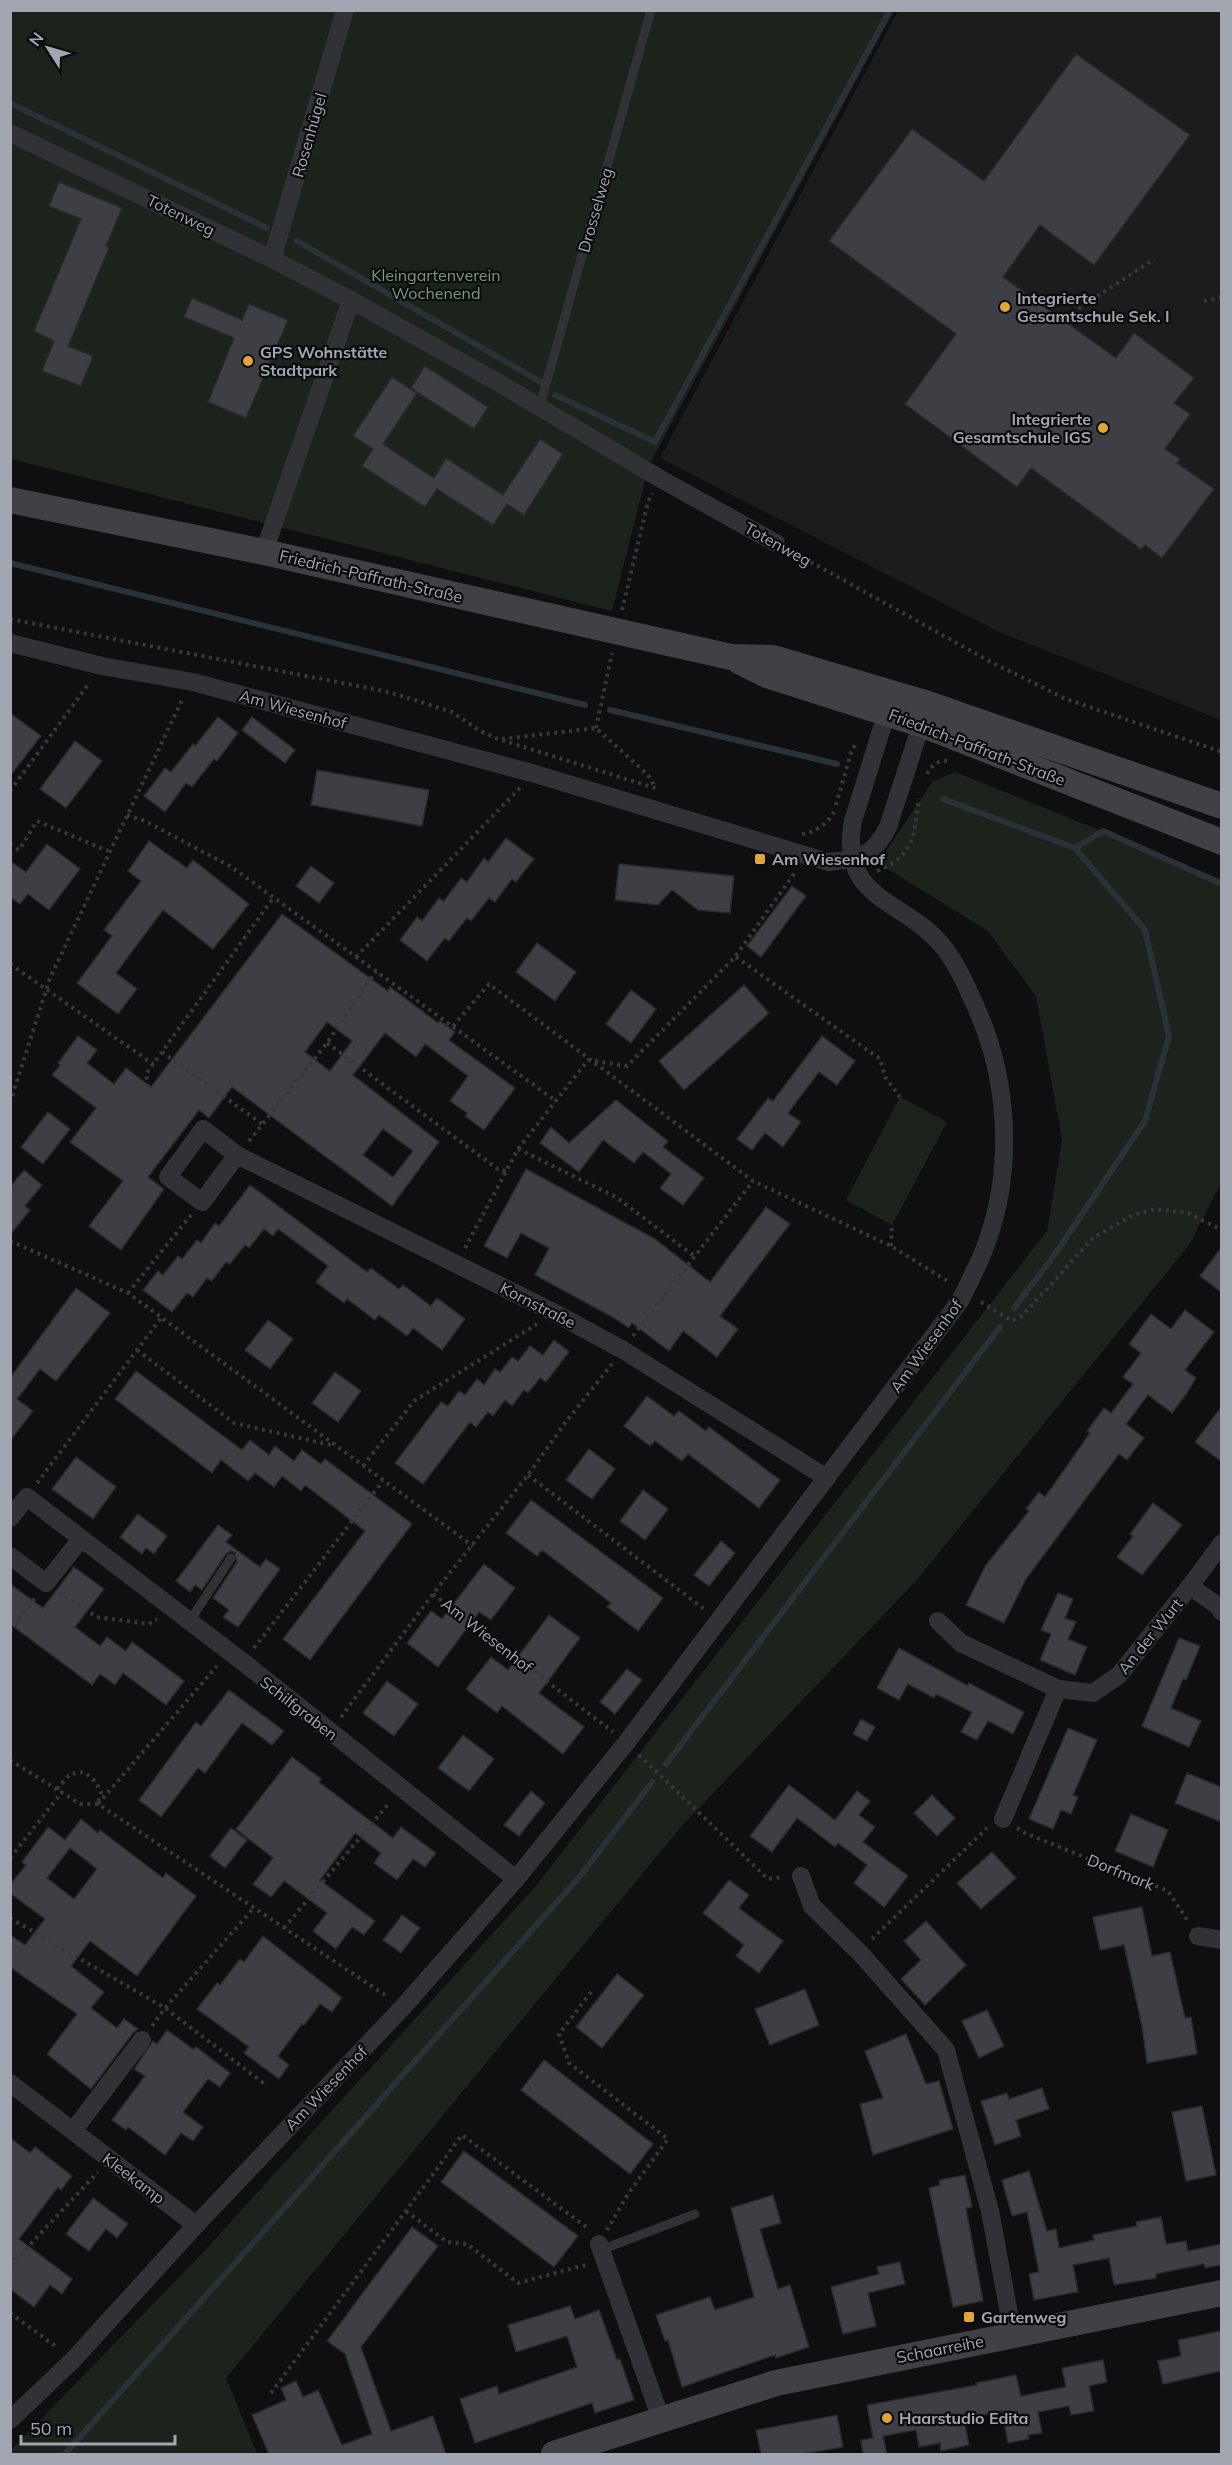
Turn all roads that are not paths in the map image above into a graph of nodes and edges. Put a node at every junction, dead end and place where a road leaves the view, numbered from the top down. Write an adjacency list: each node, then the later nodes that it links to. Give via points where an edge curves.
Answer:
1 (345, 10): 4 (street, Rosenhügel)
2 (651, 10): 6 (lane, Drosselweg)
3 (10, 133): 4 (street, Totenweg)
4 (273, 259): 5 (street, Totenweg)
5 (351, 300): 6 (street, Totenweg); 9 (street)
6 (539, 409): 8 (street, Totenweg)
7 (10, 500): 9 (main road, Friedrich-Paffrath-Straße)
8 (776, 543)
9 (264, 552): 11 (main road, Friedrich-Paffrath-Straße, via 730,657 773,658)
10 (10, 643): 15 (street, Am Wiesenhof, via 102,666 193,682 532,774 802,856 828,862)
11 (890, 703): 12 (main road, Friedrich-Paffrath-Straße); 15 (street, Am Wiesenhof, via 853,821)
12 (925, 714): 13 (main road, Friedrich-Paffrath-Straße); 14 (main road, Friedrich-Paffrath-Straße); 15 (street, Am Wiesenhof, via 882,840 865,856)
13 (1221, 806)
14 (1221, 842)
15 (851, 860): 17 (street, Am Wiesenhof, via 880,898 926,930 953,960 980,1015 991,1049 1004,1126 1003,1169 998,1203 971,1295 960,1301)
16 (237, 1155): 16 (street, Kornstraße, via 202,1202 168,1178 203,1129); 17 (street, Kornstraße, via 623,1350)
17 (827, 1478): 30 (street, Am Wiesenhof, via 626,1743)
18 (10, 1518): 19 (street, Schilfgraben, via 27,1497)
19 (81, 1539): 21 (street, via 46,1583); 26 (street, Schilfgraben)
20 (1221, 1543): 23 (street, An der Wurt)
21 (10, 1556)
22 (231, 1558): 26 (lane)
23 (1190, 1586): 24 (street); 27 (street, An der Wurt, via 1107,1685 1093,1693)
24 (1221, 1612)
25 (938, 1621): 27 (street, An der Wurt, via 961,1643)
26 (189, 1622): 30 (street, Schilfgraben)
27 (1058, 1689): 28 (street)
28 (1003, 1819)
29 (795, 1876): 40 (street, via 812,1906 861,1954 946,2050 990,2211)
30 (516, 1879): 37 (street, Am Wiesenhof, via 403,2007)
31 (1198, 1936): 32 (street)
32 (1221, 1940)
33 (142, 2040): 35 (street)
34 (10, 2083): 35 (street, Kleekamp)
35 (73, 2132): 37 (street, Kleekamp)
36 (695, 2214): 38 (lane)
37 (196, 2225): 42 (street, Am Wiesenhof, via 73,2360)
38 (601, 2251): 41 (street)
39 (1221, 2293): 40 (main road, Schaarreihe)
40 (1013, 2335): 41 (main road, Schaarreihe, via 776,2382)
41 (661, 2419): 43 (main road, Schaarreihe)
42 (10, 2420)
43 (554, 2454)

